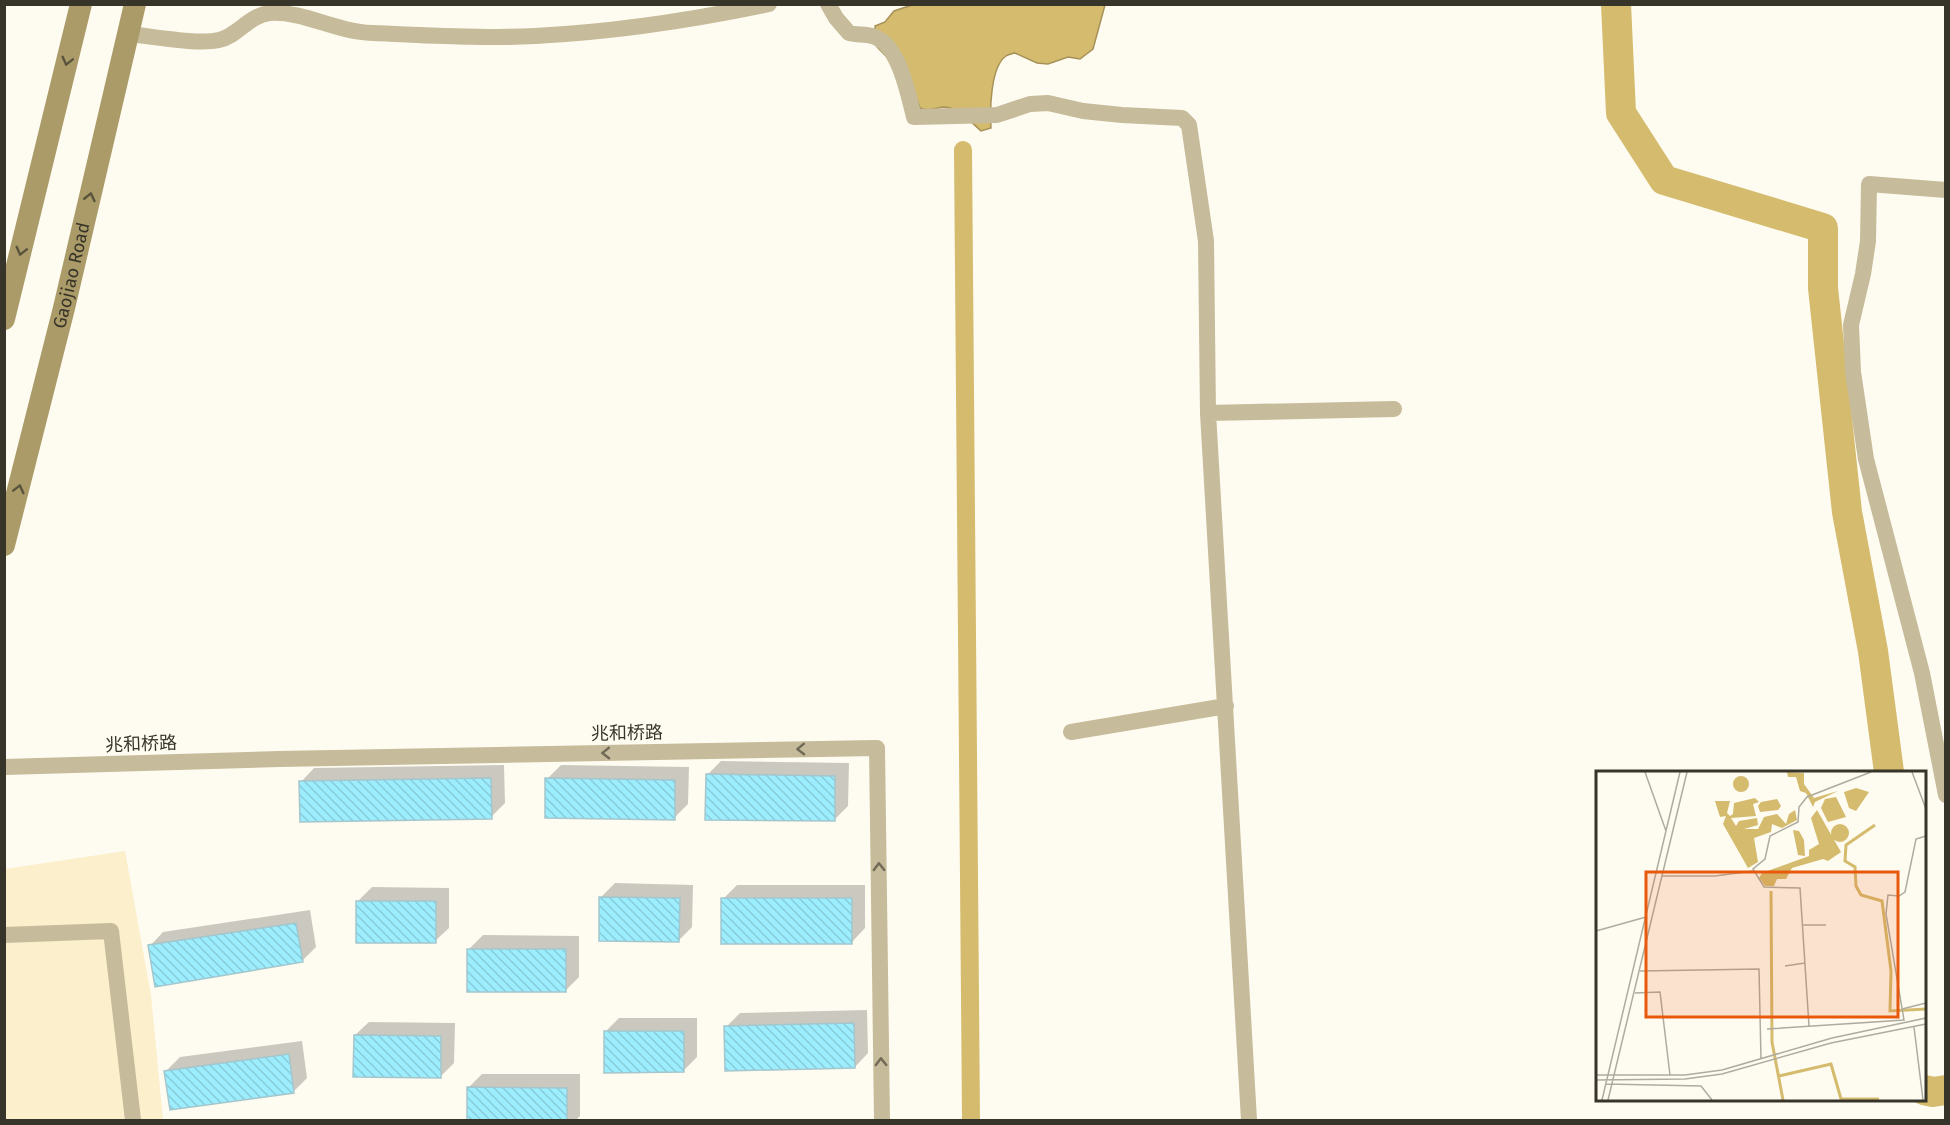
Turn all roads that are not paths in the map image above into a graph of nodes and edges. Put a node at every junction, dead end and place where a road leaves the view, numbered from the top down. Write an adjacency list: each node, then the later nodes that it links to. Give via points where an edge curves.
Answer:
1 (81, 4): 7 (main road, one-way to 7)
2 (135, 4): 5 (main road, Gaojiao Road)
3 (769, 4): 5 (street, via 616,28 534,36 352,32 292,14 268,13 219,40)
4 (828, 4): 9 (street, via 849,33 873,36 892,53 905,81 914,117 997,115 1030,104 1048,103 1083,111 1182,118 1189,125 1206,241)
5 (128, 34): 10 (main road, Gaojiao Road, one-way to 5)
6 (1946, 190): 14 (street, via 1869,184 1868,240 1851,325 1853,372 1866,459 1922,673)
7 (4, 319)
8 (1394, 409): 9 (street)
9 (1209, 413): 11 (street)
10 (4, 545)
11 (1226, 706): 12 (street); 18 (street)
12 (1071, 732)
13 (4, 767): 17 (street, 兆和桥路, one-way to 13, via 877,748)
14 (1946, 795)
15 (4, 935): 16 (street, via 111,931)
16 (133, 1120)
17 (882, 1120)
18 (1249, 1120)

